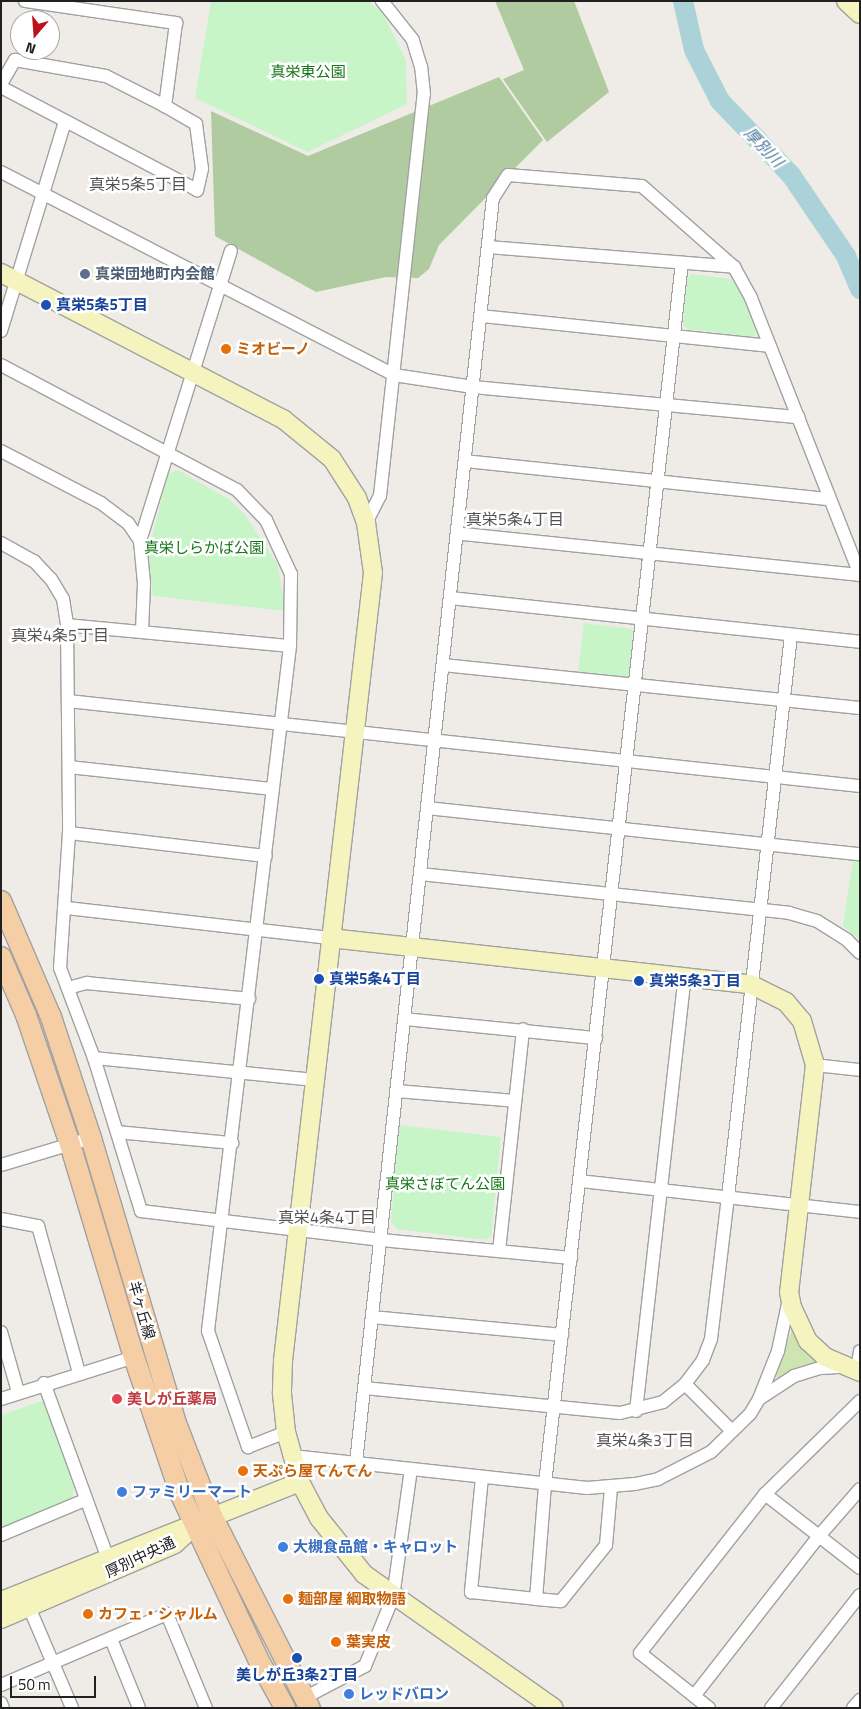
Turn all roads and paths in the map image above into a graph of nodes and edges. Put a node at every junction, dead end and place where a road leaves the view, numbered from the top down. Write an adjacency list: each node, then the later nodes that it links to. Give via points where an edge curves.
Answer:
1 (25, 1): 6 (street, via 176,23)
2 (382, 1): 22 (street, via 413,40 424,94)
3 (846, 1): 4 (street)
4 (860, 14)
5 (1, 85): 6 (street, via 16,60 106,76); 7 (street)
6 (165, 106): 7 (street, via 196,124 202,169 197,190)
7 (65, 122): 9 (street)
8 (1, 172): 9 (street)
9 (43, 193): 14 (street); 15 (street)
10 (488, 246): 12 (street); 13 (street, via 494,198 508,175 642,186); 16 (street)
11 (231, 251): 15 (street)
12 (682, 263): 13 (street); 18 (street)
13 (734, 267): 19 (street, via 751,298)
14 (9, 277): 17 (street); 21 (street)
15 (220, 286): 21 (street); 22 (street)
16 (481, 316): 18 (street); 23 (street)
17 (1, 331)
18 (676, 335): 19 (street); 24 (street)
19 (769, 346): 25 (street)
20 (1, 365): 27 (street)
21 (192, 372): 27 (street); 31 (street, via 283,418 312,440 332,459 346,479)
22 (394, 375): 23 (street); 31 (street, via 380,496)
23 (473, 387): 24 (street); 28 (street)
24 (668, 404): 25 (street); 29 (street)
25 (798, 416): 30 (street)
26 (1, 451): 33 (street, via 101,503 128,523)
27 (169, 452): 33 (street); 42 (street, via 237,490 266,520 291,574)
28 (465, 461): 29 (street); 32 (street)
29 (660, 483): 30 (street); 35 (street)
30 (828, 499): 35 (street, via 860,575)
31 (366, 523): 49 (street, via 373,573)
32 (457, 533): 35 (street); 36 (street)
33 (140, 541): 39 (street, via 144,583)
34 (2, 547): 38 (street, via 34,561 51,579 63,599)
35 (651, 554): 37 (street)
36 (450, 598): 37 (street); 43 (street)
37 (644, 618): 40 (street); 44 (street)
38 (68, 625): 39 (street); 45 (street)
39 (142, 631): 42 (street)
40 (791, 635): 41 (street); 46 (street)
41 (860, 642)
42 (290, 646): 48 (street)
43 (443, 665): 44 (street); 50 (street)
44 (636, 684): 46 (street); 51 (street)
45 (68, 701): 48 (street); 52 (street)
46 (784, 701): 47 (street); 53 (street)
47 (860, 708)
48 (279, 724): 49 (street); 55 (street)
49 (354, 733): 50 (street); 68 (street)
50 (435, 742): 51 (street); 56 (street)
51 (628, 761): 53 (street); 57 (street)
52 (69, 767): 55 (street); 58 (street)
53 (777, 776): 54 (street); 59 (street)
54 (860, 786)
55 (273, 789): 61 (street)
56 (427, 808): 57 (street); 62 (street)
57 (620, 828): 59 (street); 63 (street)
58 (69, 833): 61 (street); 65 (street)
59 (769, 844): 60 (street); 66 (street)
60 (860, 854)
61 (266, 856): 67 (street)
62 (420, 874): 63 (street); 69 (street)
63 (612, 894): 66 (street); 72 (street)
64 (1, 901): 88 (main road, 羊ヶ丘線, via 51,1017)
65 (66, 908): 67 (street); 75 (street, via 60,968)
66 (761, 910): 70 (street, via 817,921 847,940); 74 (street)
67 (258, 929): 68 (street); 76 (street)
68 (330, 938): 69 (street); 84 (street)
69 (412, 946): 72 (street); 77 (street)
70 (860, 953)
71 (1, 957): 90 (main road, 羊ヶ丘線, via 26,1016)
72 (604, 967): 73 (street); 79 (street)
73 (685, 976): 74 (street); 93 (street)
74 (750, 984): 81 (street, via 786,1002 802,1021); 94 (street)
75 (68, 988): 76 (street, via 87,983); 80 (street)
76 (249, 999): 83 (street)
77 (404, 1019): 78 (street); 85 (street)
78 (523, 1029): 79 (street); 86 (street)
79 (596, 1038): 92 (street)
80 (94, 1058): 83 (street); 87 (street)
81 (815, 1065): 82 (street); 95 (street)
82 (860, 1070)
83 (241, 1071): 84 (street); 89 (street)
84 (314, 1080): 99 (street)
85 (397, 1092): 86 (street); 100 (street)
86 (515, 1101): 101 (street)
87 (117, 1132): 89 (street); 98 (street, via 141,1212)
88 (91, 1138): 90 (street); 132 (main road, 羊ヶ丘線)
89 (232, 1143): 98 (street)
90 (70, 1144): 91 (street); 108 (main road, 羊ヶ丘線)
91 (1, 1165)
92 (580, 1181): 93 (street); 102 (street)
93 (661, 1189): 94 (street); 119 (street)
94 (728, 1197): 95 (street); 112 (street, via 710,1339 703,1360)
95 (800, 1206): 96 (street); 103 (street)
96 (860, 1212)
97 (1, 1219): 110 (street, via 38,1226)
98 (220, 1222): 99 (street); 121 (street, via 208,1332 248,1447)
99 (298, 1229): 100 (street); 121 (street, via 283,1361)
100 (381, 1240): 101 (street); 104 (street)
101 (499, 1251): 102 (street)
102 (571, 1258): 106 (street)
103 (790, 1292): 109 (street, via 797,1324 808,1340 825,1357); 116 (street, via 778,1351)
104 (372, 1317): 106 (street); 113 (street)
105 (1, 1332): 114 (street)
106 (562, 1335): 118 (street)
107 (860, 1351): 109 (street)
108 (134, 1357): 110 (street); 132 (main road, 羊ヶ丘線)
109 (854, 1370): 116 (street, via 822,1368 794,1376)
110 (79, 1373): 111 (street)
111 (44, 1383): 114 (street); 131 (street)
112 (685, 1384): 119 (street, via 663,1402); 120 (street)
113 (364, 1388): 118 (street); 123 (street)
114 (18, 1392): 115 (street)
115 (1, 1399)
116 (759, 1399): 120 (street)
117 (860, 1401): 130 (street)
118 (554, 1408): 119 (street, via 620,1413); 127 (street)
119 (636, 1411)
120 (732, 1431): 128 (street, via 710,1452 686,1467 658,1479)
121 (286, 1432): 122 (street)
122 (292, 1456): 123 (street); 126 (street)
123 (356, 1462): 124 (street)
124 (411, 1469): 125 (street); 138 (street)
125 (482, 1477): 127 (street); 139 (street, via 471,1592)
126 (300, 1482): 132 (street); 138 (street, via 336,1544 364,1574)
127 (545, 1484): 128 (street); 139 (street)
128 (611, 1488): 139 (street, via 606,1545 561,1601)
129 (860, 1489): 134 (street)
130 (765, 1494): 134 (street); 146 (street, via 640,1653)
131 (85, 1500): 133 (street); 135 (street)
132 (204, 1522): 135 (street, 厚別中央通); 141 (street, 厚別中央通, via 175,1544); 149 (main road, 羊ヶ丘線); 155 (main road, 羊ヶ丘線, via 258,1659)
133 (1, 1535)
134 (819, 1536): 136 (street); 146 (street)
135 (107, 1556): 140 (street, 厚別中央通)
136 (860, 1568)
137 (860, 1595): 157 (street)
138 (393, 1597): 149 (street, via 365,1666); 150 (street)
139 (536, 1599)
140 (1, 1601)
141 (29, 1607): 142 (street, 厚別中央通); 144 (street)
142 (1, 1619)
143 (111, 1639): 144 (street); 153 (street); 154 (street, via 167,1614)
144 (53, 1663): 145 (street); 152 (street)
145 (1, 1685)
146 (694, 1696): 156 (street)
147 (860, 1700): 158 (street)
148 (1, 1703): 151 (street)
149 (307, 1703)
150 (549, 1707)
151 (3, 1708)
152 (72, 1708)
153 (140, 1708)
154 (206, 1708)
155 (285, 1708)
156 (709, 1708)
157 (771, 1708)
158 (854, 1708)

